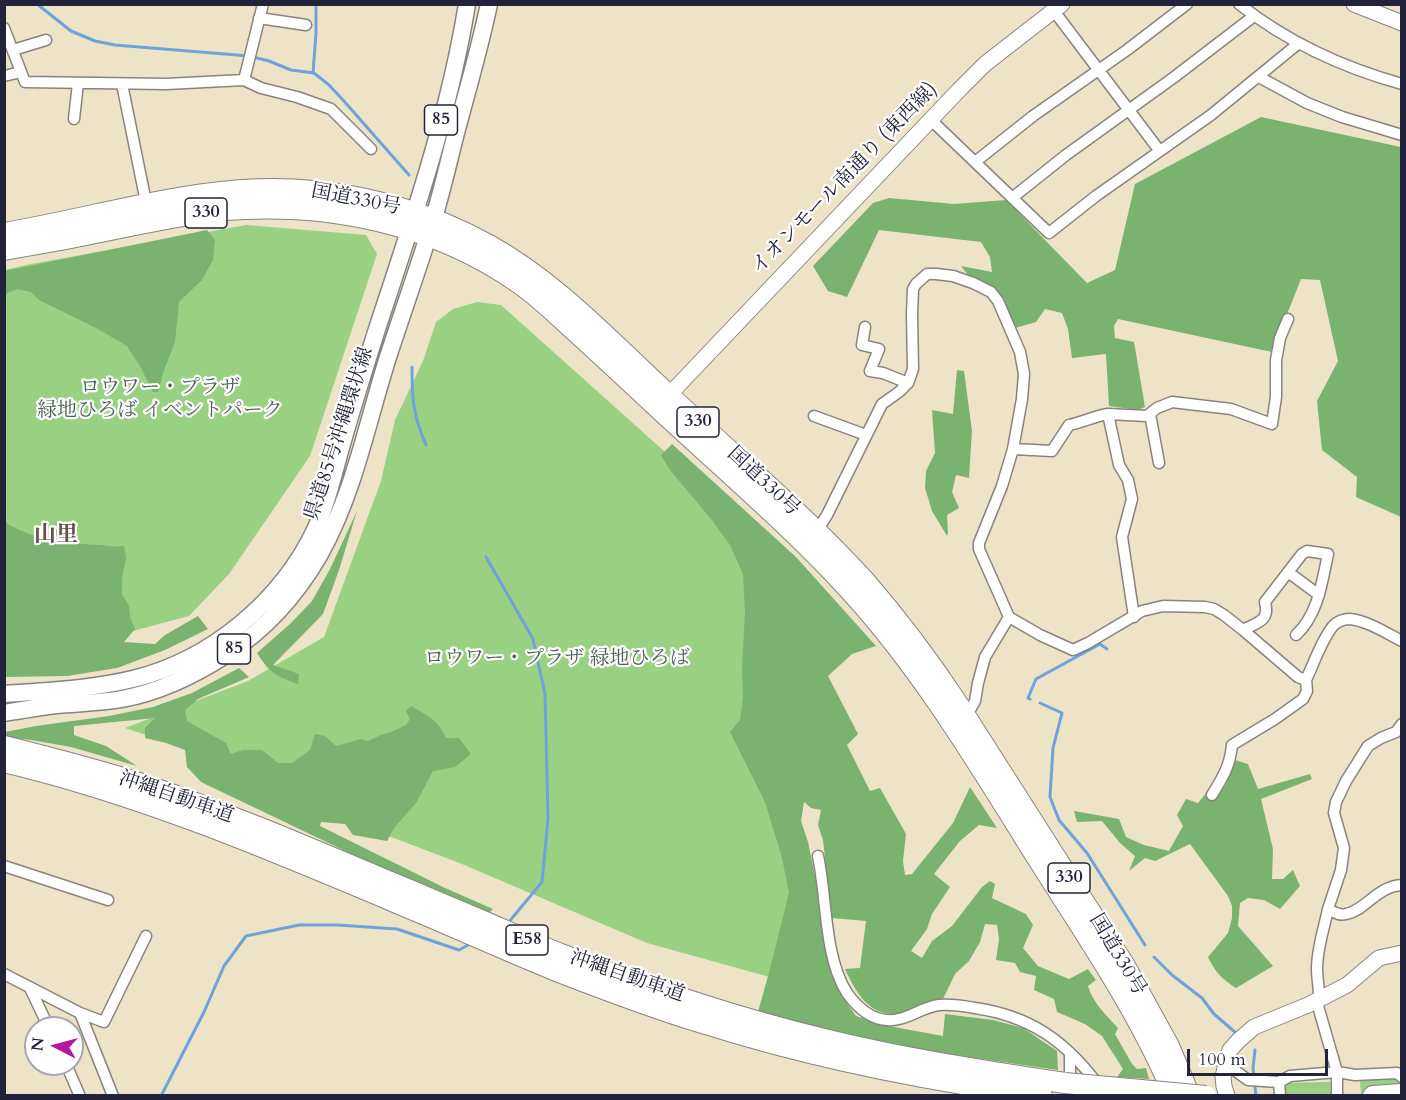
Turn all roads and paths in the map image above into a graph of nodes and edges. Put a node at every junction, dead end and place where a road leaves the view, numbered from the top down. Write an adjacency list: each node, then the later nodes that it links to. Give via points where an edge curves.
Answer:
1 (263, 4): 9 (street)
2 (467, 4): 33 (main road, 県道85号沖縄環状線 / 85)
3 (489, 4): 33 (main road, 県道85号沖縄環状線 / 85, via 478,56)
4 (1186, 4): 16 (street)
5 (1239, 4): 8 (street)
6 (1353, 4): 10 (street)
7 (1058, 8): 16 (street); 26 (street, イオンモール南通り (東西線), via 985,64)
8 (1254, 16): 14 (street); 24 (street)
9 (259, 18): 11 (street); 20 (street)
10 (1401, 23)
11 (306, 25)
12 (4, 28): 15 (street)
13 (46, 40): 15 (street)
14 (1299, 43): 19 (street); 23 (street, via 1338,62)
15 (13, 50): 17 (street)
16 (1098, 70): 24 (street); 30 (street)
17 (21, 72): 18 (street); 21 (street, via 25,82)
18 (4, 76)
19 (1258, 77): 27 (street, via 1308,103); 29 (street)
20 (244, 80): 22 (street); 28 (street, via 331,109)
21 (78, 83): 22 (street); 25 (street)
22 (122, 84): 32 (street)
23 (1401, 84)
24 (1129, 110): 29 (street); 31 (street)
25 (74, 119)
26 (931, 120): 30 (street); 39 (street, イオンモール南通り (東西線))
27 (1401, 135)
28 (371, 148)
29 (1159, 150): 31 (street, via 1049,233)
30 (975, 162): 31 (street)
31 (1012, 198)
32 (148, 213): 33 (highway, 国道330号 / 330, via 309,209 383,222); 34 (highway, 国道330号 / 330); 35 (highway, 国道330号 / 330)
33 (422, 224): 39 (highway, 国道330号 / 330, via 483,242 530,271 606,334); 55 (main road, 県道85号沖縄環状線 / 85, via 361,380 320,518 296,562 271,595 223,637 194,655 148,674 98,686); 56 (main road, 県道85号沖縄環状線 / 85, via 344,501 319,555 282,608 228,654 154,691 108,701); 57 (highway, 国道330号 / 330, via 454,247 521,284 545,304 852,592)
34 (4, 233)
35 (4, 250)
36 (1288, 319): 41 (street, via 1276,360 1272,424 1231,409 1172,402)
37 (865, 327): 38 (street, via 862,345 879,349 864,371 883,373)
38 (908, 383): 43 (street, via 882,404); 44 (street, via 913,369 914,290 920,279 927,274 952,276 991,292 1020,352 1024,374)
39 (669, 395): 46 (highway, 国道330号 / 330)
40 (1108, 414): 41 (street); 44 (street, via 1070,425 1052,451); 50 (street, via 1119,465 1132,498 1122,537)
41 (1150, 414): 45 (street)
42 (814, 416): 43 (street)
43 (866, 435): 46 (street)
44 (1013, 449): 49 (street, via 979,543)
45 (1159, 463)
46 (817, 531): 57 (highway, 国道330号 / 330, via 864,580 931,663)
47 (1288, 572): 48 (street); 48 (street, via 1307,551 1328,554); 51 (street, via 1265,602 1263,620)
48 (1319, 595): 52 (street)
49 (1009, 617): 50 (street, via 1073,650); 57 (street, via 985,657 975,701)
50 (1134, 617): 51 (street, via 1163,606 1205,607)
51 (1243, 630): 54 (street)
52 (1296, 635)
53 (1401, 641): 54 (street, via 1362,622 1342,620 1325,639)
54 (1306, 680): 61 (street, via 1303,699 1232,746 1227,770)
55 (4, 694)
56 (4, 713)
57 (958, 719): 86 (highway, 国道330号 / 330, via 1030,846 1130,1007); 87 (highway, 国道330号 / 330, via 1125,966)
58 (1401, 724): 66 (street, via 1396,732 1368,746 1336,802 1334,813 1344,848)
59 (4, 746): 80 (highway, 沖縄自動車道 / E58, via 146,785 224,814 560,954 660,990 817,1037)
60 (4, 762): 84 (highway, 沖縄自動車道 / E58, via 141,801 306,864 556,970 710,1026 876,1068)
61 (1212, 795)
62 (818, 856): 74 (street, via 836,970 860,1009 890,1021 943,1004 992,1010 1043,1030)
63 (4, 866): 65 (street)
64 (1401, 885): 66 (street, via 1379,893 1347,915)
65 (108, 900)
66 (1328, 909): 71 (street, via 1317,969)
67 (146, 936): 72 (street, via 104,1022)
68 (1401, 953): 71 (street, via 1379,958 1347,985)
69 (4, 974): 70 (street)
70 (30, 988): 72 (street); 73 (street)
71 (1320, 998): 75 (street, via 1254,1027 1230,1050); 76 (street, via 1318,1006)
72 (80, 1013): 83 (street)
73 (43, 1016)
74 (1070, 1053): 80 (street); 85 (street)
75 (1227, 1059): 79 (street, via 1248,1080); 89 (street, via 1223,1077)
76 (1337, 1072): 78 (street, via 1397,1073); 79 (street, via 1290,1076); 91 (street)
77 (71, 1076): 81 (street)
78 (1401, 1077)
79 (1279, 1082): 90 (street)
80 (1069, 1089): 88 (highway, 沖縄自動車道 / E58, bridge)
81 (79, 1094)
82 (1401, 1094): 92 (highway)
83 (113, 1095)
84 (1042, 1095)
85 (1106, 1095)
86 (1174, 1095)
87 (1190, 1095)
88 (1206, 1095)
89 (1227, 1095)
90 (1280, 1095)
91 (1337, 1095)
92 (1373, 1095)

